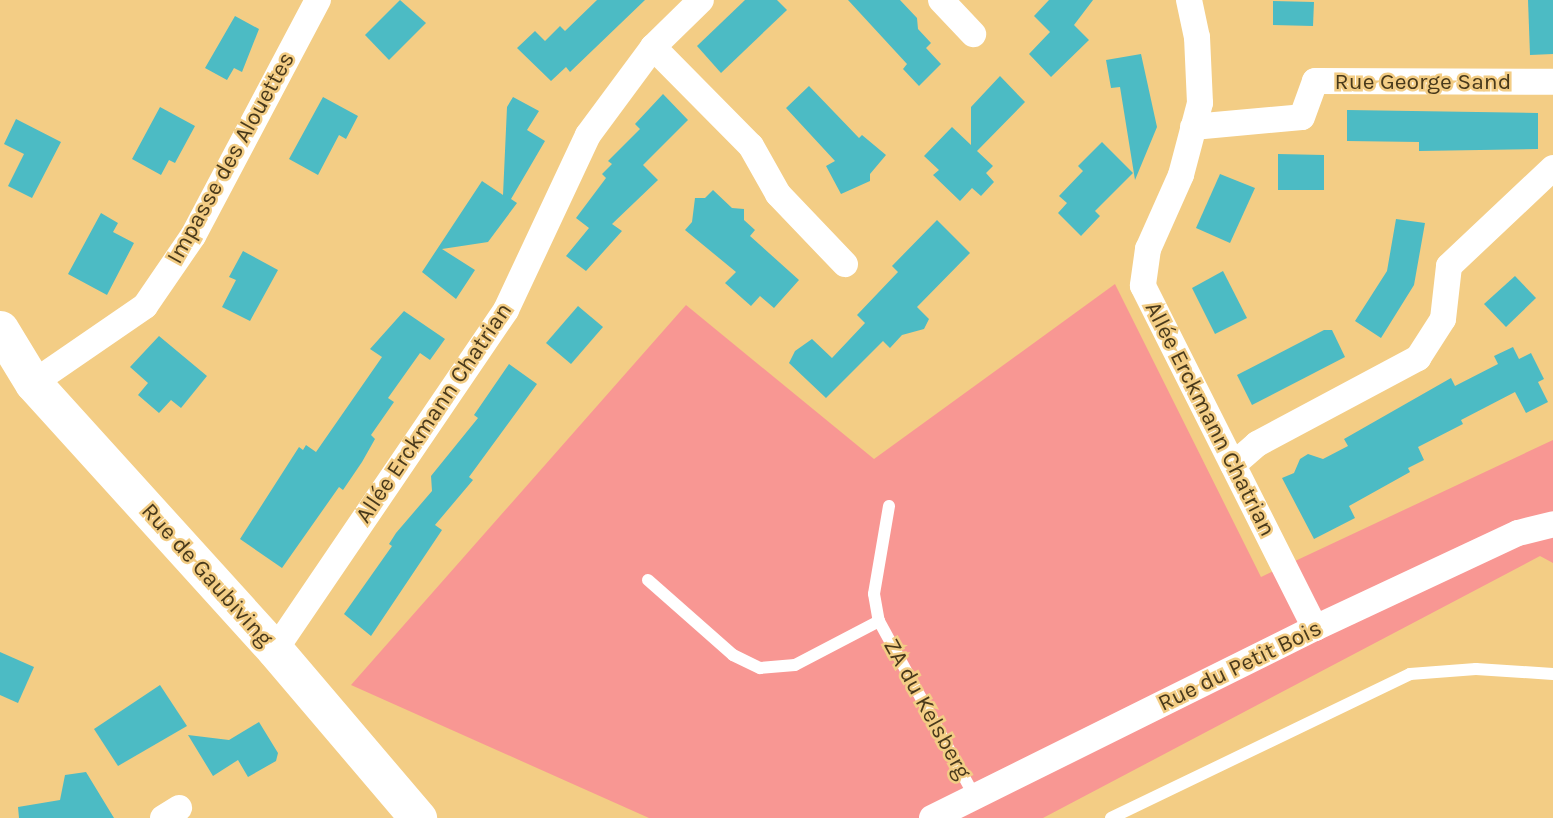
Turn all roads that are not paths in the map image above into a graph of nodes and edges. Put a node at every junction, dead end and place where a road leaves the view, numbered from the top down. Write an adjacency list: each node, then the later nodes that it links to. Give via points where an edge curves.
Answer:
1 (317, 0): 12 (street, Impasse des Alouettes, via 193,236 145,306)
2 (701, 0): 6 (street, Allée Erckmann Chatrian)
3 (942, 0): 5 (street)
4 (1189, 0): 8 (street, Allée Erckmann Chatrian, via 1200,103)
5 (973, 33)
6 (653, 47): 10 (street, via 751,146 779,194); 19 (street, Allée Erckmann Chatrian, via 588,135 506,310)
7 (1553, 82): 8 (street, Rue George Sand, via 1315,81 1302,117)
8 (1194, 127): 13 (street, Allée Erckmann Chatrian, via 1181,175 1149,248 1143,286)
9 (1553, 168): 13 (street, via 1449,266 1443,319 1418,358 1257,444)
10 (845, 264)
11 (0, 329): 12 (main road, Rue de Gaubiving)
12 (33, 383): 19 (main road, Rue de Gaubiving)
13 (1233, 465): 18 (street, Allée Erckmann Chatrian)
14 (889, 506): 17 (lane, ZA du Kelsberg, via 874,594)
15 (1553, 524): 18 (street, Rue du Petit Bois, via 1518,533)
16 (648, 580): 17 (lane, ZA du Kelsberg, via 733,655 760,668 795,665)
17 (879, 621): 21 (lane, ZA du Kelsberg)
18 (1315, 628): 21 (street, Rue du Petit Bois)
19 (275, 650): 22 (main road, Rue de Gaubiving)
20 (1553, 674): 24 (lane, via 1476,669 1410,674)
21 (975, 797): 23 (street, Rue du Petit Bois)
22 (418, 818)
23 (932, 818)
24 (1111, 818)

